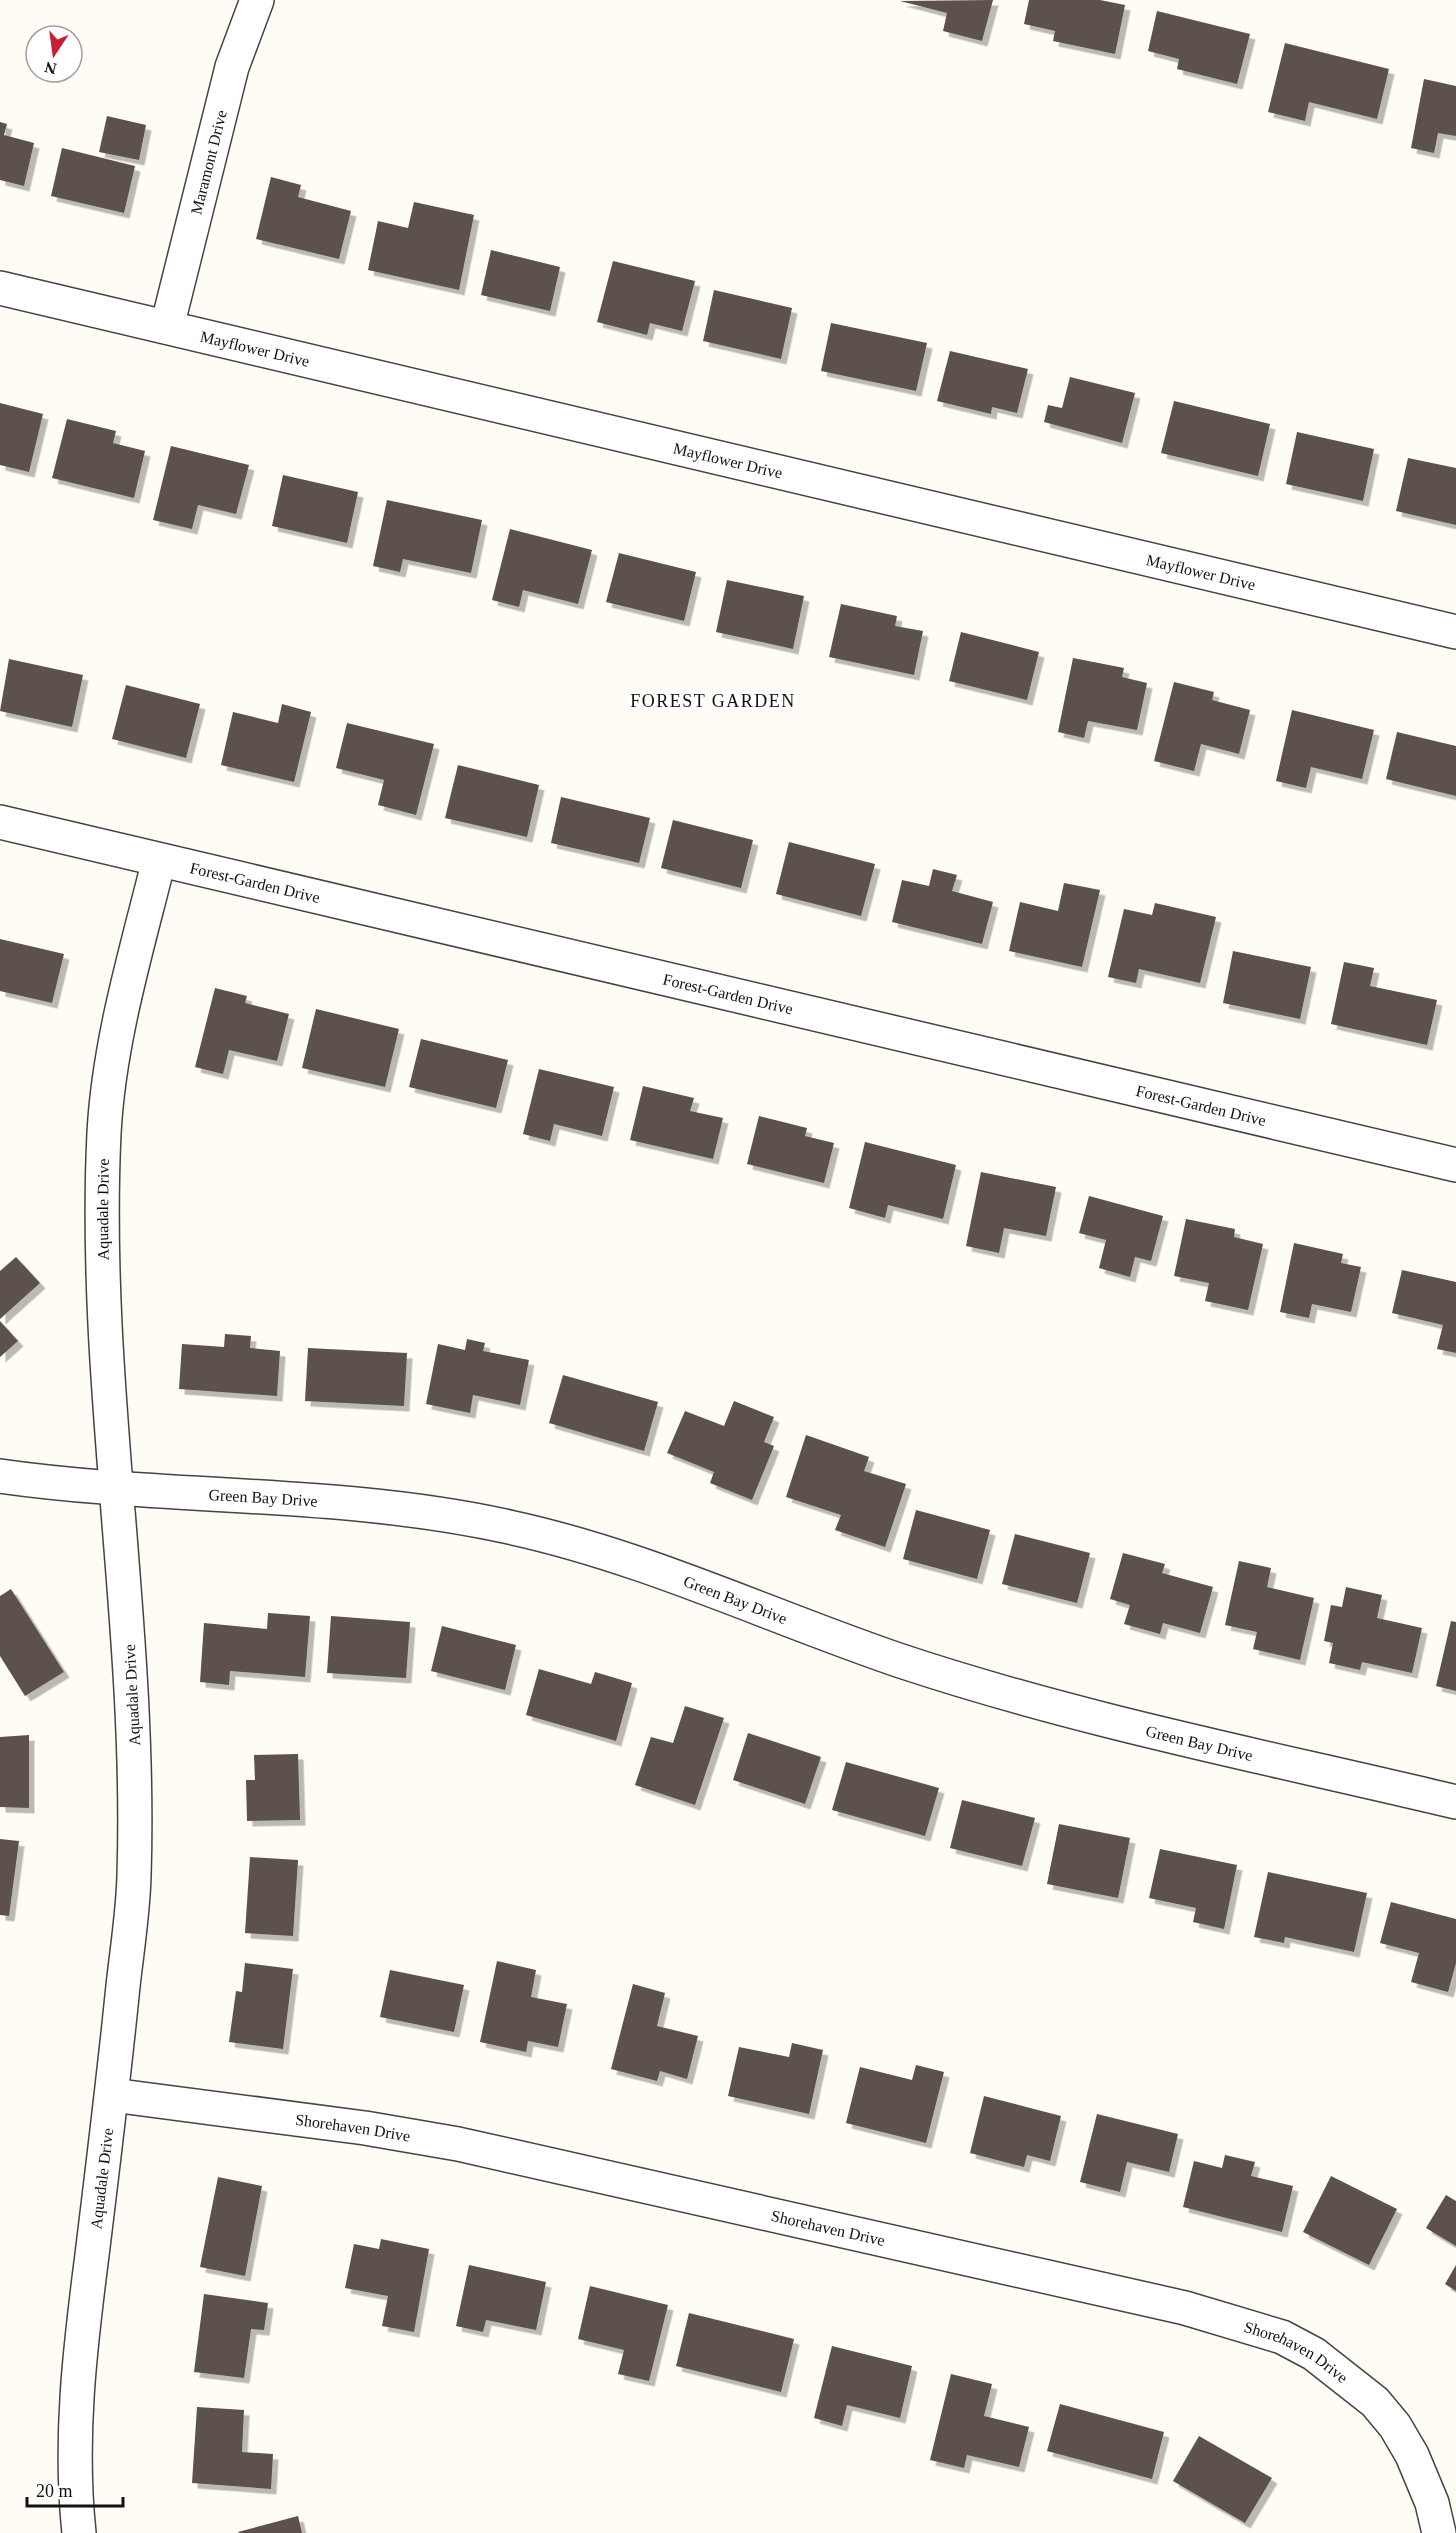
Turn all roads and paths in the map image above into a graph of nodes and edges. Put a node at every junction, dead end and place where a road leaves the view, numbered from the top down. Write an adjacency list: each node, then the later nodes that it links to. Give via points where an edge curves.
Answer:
1 (257, 0): 3 (street, Maramont Drive, via 232,68)
2 (0, 288): 3 (street, Mayflower Drive)
3 (167, 327): 4 (street, Mayflower Drive)
4 (1456, 632)
5 (0, 822): 6 (street, Forest-Garden Drive)
6 (159, 860): 7 (street, Forest-Garden Drive); 9 (street, Aquadale Drive, via 112,1058 104,1130 105,1339)
7 (1456, 1166)
8 (0, 1476): 9 (street, Green Bay Drive)
9 (117, 1487): 10 (street, Green Bay Drive, via 390,1508 513,1527 617,1558 901,1661 1053,1706); 11 (street, Aquadale Drive, via 136,1784 134,1883)
10 (1456, 1802)
11 (112, 2095): 12 (street, Aquadale Drive, via 80,2348 74,2427 74,2491); 13 (street, Shorehaven Drive, via 365,2128 458,2145 1185,2308 1282,2337 1314,2354 1349,2381 1375,2402 1395,2426 1432,2503)
12 (79, 2533)
13 (1439, 2533)

